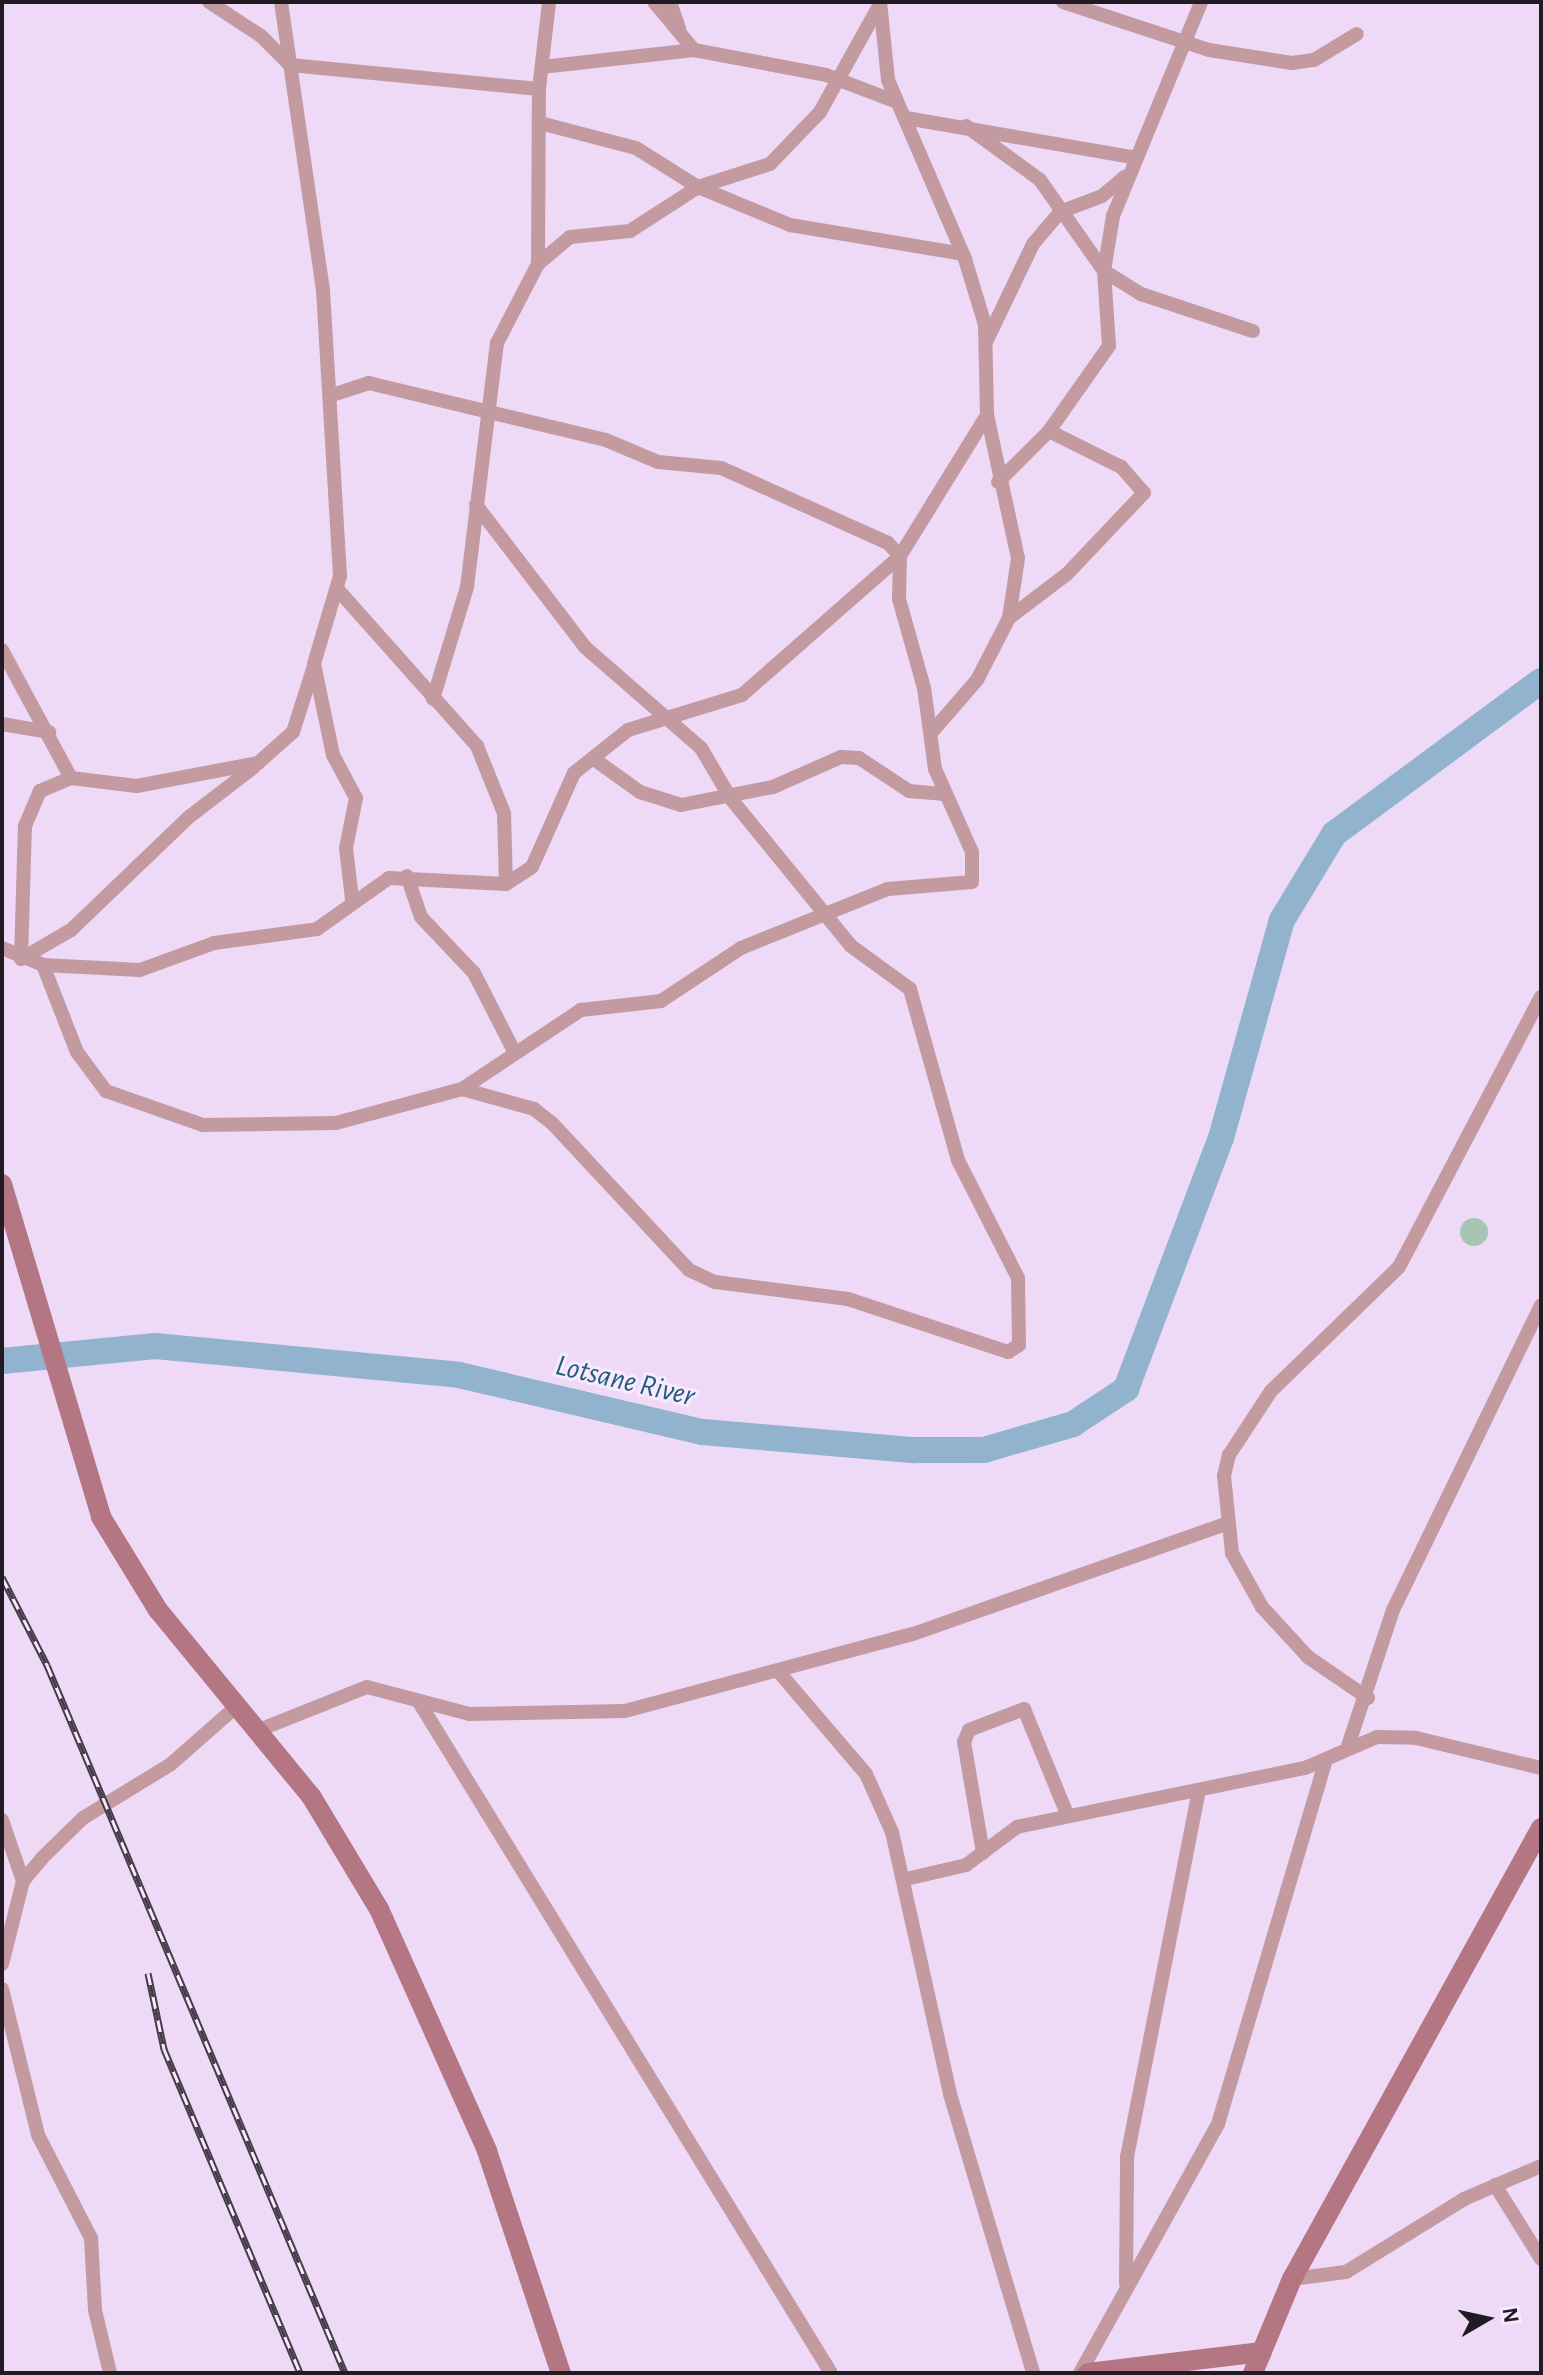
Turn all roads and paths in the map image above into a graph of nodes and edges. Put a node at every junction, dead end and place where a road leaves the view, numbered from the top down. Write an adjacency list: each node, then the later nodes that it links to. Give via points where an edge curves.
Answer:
1 (209, 2): 13 (street)
2 (281, 2): 13 (street)
3 (549, 2): 14 (street)
4 (654, 2): 10 (street)
5 (670, 2): 10 (street)
6 (1063, 2): 11 (street)
7 (1201, 2): 11 (street)
8 (880, 3): 15 (street); 17 (street, via 884,62)
9 (1357, 34): 11 (street, via 1314,60 1292,63)
10 (682, 36): 12 (street)
11 (1185, 42): 21 (street)
12 (694, 50): 14 (street); 15 (street)
13 (290, 65): 16 (street); 30 (street)
14 (542, 67): 16 (street)
15 (838, 80): 17 (street); 23 (street, via 820,112 770,164)
16 (539, 89): 19 (street)
17 (897, 102): 18 (street)
18 (906, 118): 20 (street); 25 (street)
19 (540, 123): 23 (street, via 636,148); 26 (street)
20 (966, 126): 21 (street); 24 (street, via 1040,180)
21 (1137, 158): 22 (street)
22 (1129, 174): 24 (street, via 1102,196); 27 (street)
23 (698, 187): 25 (street, via 790,225); 26 (street, via 636,229 570,237)
24 (1060, 212): 27 (street); 29 (street, via 1024,258)
25 (963, 254): 29 (street)
26 (538, 264): 32 (street, via 497,343)
27 (1104, 271): 28 (street, via 1141,294); 33 (street, via 1109,346)
28 (1253, 331)
29 (987, 340): 31 (street)
30 (331, 395): 32 (street, via 369,383); 37 (street)
31 (987, 415): 34 (street); 36 (street)
32 (486, 416): 35 (street); 36 (street, via 553,425 658,462 743,475 875,537)
33 (1049, 431): 34 (street); 38 (street, via 1121,467 1144,493 1067,574)
34 (998, 482): 38 (street, via 1018,558)
35 (476, 505): 41 (street, via 467,587); 42 (street, via 576,637)
36 (900, 556): 42 (street, via 742,695); 45 (street, via 899,599)
37 (339, 591): 40 (street); 41 (street)
38 (1009, 618): 45 (street, via 977,680)
39 (2, 650): 44 (street)
40 (314, 664): 47 (street, via 293,732); 53 (street, via 333,755 356,798 346,848)
41 (433, 699): 52 (street, via 469,733 498,789)
42 (661, 715): 46 (street); 50 (street, via 701,748)
43 (2, 724): 44 (street)
44 (49, 732): 48 (street)
45 (931, 733): 49 (street)
46 (594, 759): 50 (street, via 658,799 708,805); 52 (street, via 562,792 532,867)
47 (258, 763): 48 (street, via 137,786); 56 (street, via 189,817 71,930)
48 (71, 778): 56 (street, via 40,791 30,805)
49 (945, 794): 50 (street, via 909,791 859,758 841,757); 54 (street, via 972,852 972,882 946,889 904,884)
50 (731, 799): 54 (street, via 795,870)
51 (407, 876): 52 (street); 53 (street, via 371,885); 59 (street, via 421,917 474,973)
52 (506, 884)
53 (352, 899): 57 (street, via 317,929 214,943 140,970)
54 (826, 917): 59 (street, via 724,957 668,998 581,1010); 60 (street, via 851,946 910,989 958,1160 1018,1278 1014,1350 848,1299 715,1282 689,1270 552,1123 534,1109)
55 (2, 948): 56 (street)
56 (21, 959): 57 (street)
57 (43, 965): 60 (street, via 89,1074 106,1091 167,1117 246,1127 336,1123)
58 (1541, 997): 64 (street, via 1399,1267 1271,1391 1229,1455)
59 (514, 1051): 60 (street)
60 (462, 1089)
61 (2, 1184): 68 (street, via 82,1468 122,1558)
62 (1541, 1305): 63 (street)
63 (1536, 1328): 66 (street, via 1393,1610)
64 (1225, 1524): 65 (street, via 913,1634); 66 (street, via 1232,1553 1287,1639)
65 (778, 1671): 67 (street, via 585,1717 469,1714); 78 (street, via 866,1774)
66 (1368, 1698): 70 (street)
67 (419, 1702): 69 (street, via 351,1689); 91 (street)
68 (238, 1705): 69 (street); 79 (street, via 171,1764 83,1818)
69 (259, 1730): 90 (street, via 326,1819 428,2010 487,2151)
70 (1348, 1746): 71 (street); 72 (street, via 1377,1737 1416,1738)
71 (1325, 1763): 73 (street); 86 (street, via 1218,2124)
72 (1541, 1768)
73 (1199, 1790): 74 (street); 86 (street, via 1127,2157)
74 (1067, 1814): 77 (street, via 1017,1827); 77 (street, via 1024,1709 969,1730 964,1742)
75 (2, 1820): 79 (street)
76 (1541, 1828): 85 (street)
77 (983, 1853): 78 (street, via 966,1865)
78 (906, 1879): 92 (street, via 950,2094)
79 (23, 1881): 80 (street)
80 (2, 1964)
81 (2, 1989): 89 (street, via 38,2135 91,2238 95,2310)
82 (1541, 2166): 83 (street)
83 (1495, 2185): 84 (street); 85 (street, via 1346,2272)
84 (1541, 2259)
85 (1292, 2279): 87 (street)
86 (1126, 2283): 93 (street)
87 (1262, 2352): 88 (street); 96 (street)
88 (1190, 2359): 94 (street); 95 (street)
89 (110, 2373)
90 (561, 2373)
91 (831, 2373)
92 (1033, 2373)
93 (1080, 2373)
94 (1088, 2373)
95 (1217, 2373)
96 (1253, 2373)

